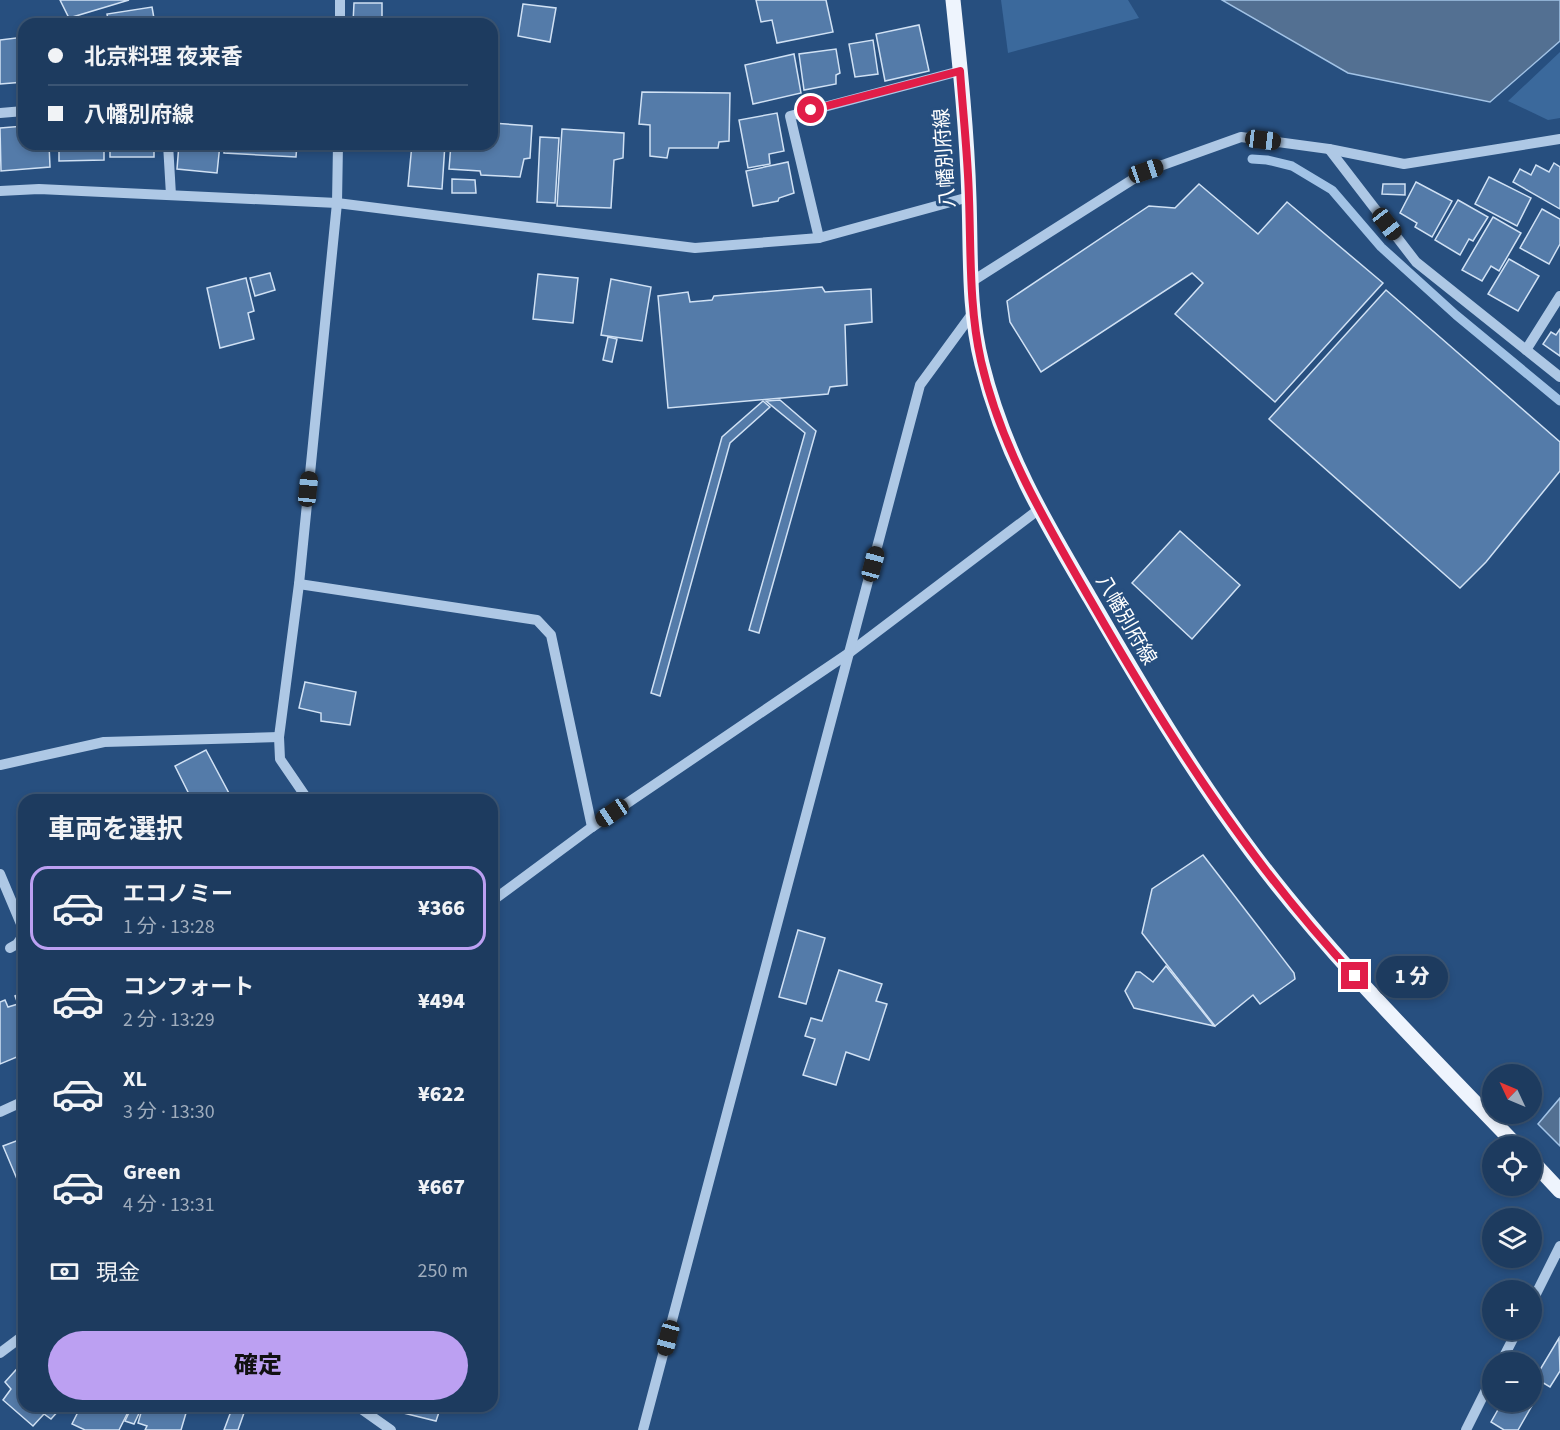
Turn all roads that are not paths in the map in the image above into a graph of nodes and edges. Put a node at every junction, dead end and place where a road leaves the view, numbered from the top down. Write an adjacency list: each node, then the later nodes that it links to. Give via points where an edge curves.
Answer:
1 (340, 0): 3 (street)
2 (953, 0): 4 (main road, 八幡別府線)
3 (340, 18)
4 (960, 71): 13 (main road, 八幡別府線); 15 (street, via 790,116)
5 (18, 112): 6 (street)
6 (0, 113)
7 (1560, 139): 8 (street, via 1404,164)
8 (1329, 149): 16 (street, via 1241,138 1146,171); 19 (street, via 1416,262)
9 (168, 150): 12 (street)
10 (338, 150): 14 (street)
11 (0, 191): 12 (street)
12 (171, 195): 14 (street)
13 (969, 197): 15 (street); 16 (main road, 八幡別府線)
14 (337, 203): 15 (street, via 695,248); 22 (street)
15 (819, 238)
16 (971, 282): 18 (main road, 八幡別府線)
17 (1560, 296): 19 (street)
18 (972, 314): 21 (main road, 八幡別府線, via 995,407 1015,463); 23 (street, via 920,385)
19 (1526, 350): 20 (street)
20 (1560, 377)
21 (1038, 510): 23 (street); 35 (main road, 八幡別府線, via 1138,684 1256,857 1340,960)
22 (299, 584): 24 (street); 27 (street, via 537,620 551,635)
23 (849, 653): 27 (street); 45 (street)
24 (279, 737): 25 (street, via 104,742); 26 (street, via 280,759)
25 (0, 765)
26 (304, 794)
27 (592, 827): 29 (street)
28 (0, 874): 30 (street)
29 (498, 897)
30 (18, 918)
31 (18, 942): 32 (street)
32 (10, 948)
33 (18, 1104): 34 (street)
34 (0, 1112)
35 (1507, 1136)
36 (1542, 1172): 37 (main road)
37 (1560, 1191)
38 (1560, 1246): 39 (street)
39 (1542, 1282)
40 (18, 1340): 41 (street)
41 (0, 1353)
42 (1482, 1398): 46 (street)
43 (366, 1412): 44 (street)
44 (391, 1430)
45 (643, 1430)
46 (1466, 1430)

